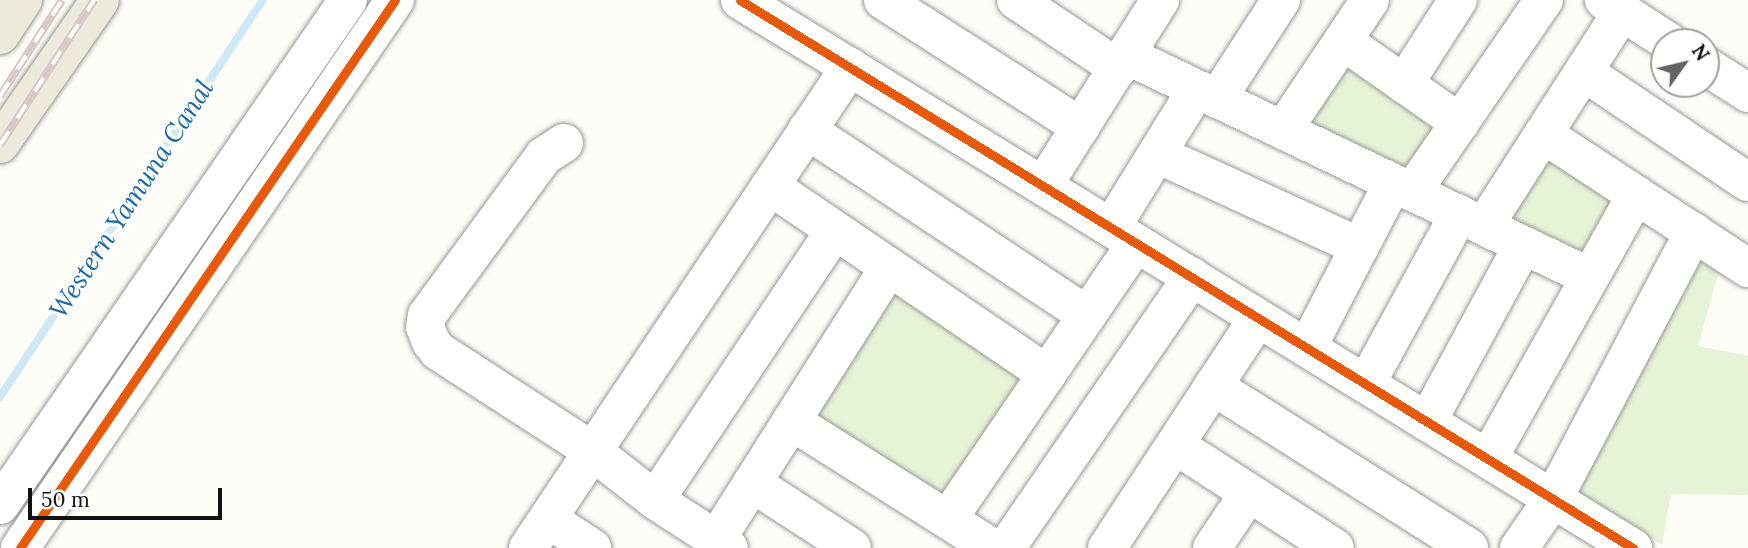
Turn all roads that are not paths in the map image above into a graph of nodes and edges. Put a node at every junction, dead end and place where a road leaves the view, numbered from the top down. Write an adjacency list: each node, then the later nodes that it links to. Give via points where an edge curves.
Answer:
1 (23, 0): 15 (main road)
2 (100, 0): 30 (main road)
3 (348, 0): 62 (street)
4 (395, 0): 68 (street)
5 (883, 0): 25 (street)
6 (1160, 0): 17 (street)
7 (1281, 0): 23 (street)
8 (1370, 0): 16 (street)
9 (1458, 0): 21 (street)
10 (1544, 0): 24 (street)
11 (751, 3): 18 (street)
12 (1034, 5): 17 (street)
13 (1613, 6): 14 (street); 19 (street)
14 (1650, 30)
15 (0, 35)
16 (1343, 41): 21 (street); 27 (street)
17 (1122, 61): 23 (street); 25 (street)
18 (850, 67): 26 (street); 34 (street)
19 (1584, 72): 28 (street); 32 (street)
20 (1720, 75): 22 (street)
21 (1404, 84): 24 (street)
22 (1748, 93)
23 (1207, 94): 27 (street); 31 (street)
24 (1460, 123): 35 (street)
25 (1081, 127): 34 (street)
26 (807, 130): 33 (street); 47 (street)
27 (1283, 130): 35 (street)
28 (1543, 134): 36 (street); 37 (street)
29 (564, 143): 56 (street, via 544,156 428,315 425,327 438,351)
30 (0, 144)
31 (1157, 154): 40 (street); 42 (street)
32 (1748, 182)
33 (770, 186): 38 (street); 56 (street)
34 (1043, 186): 40 (street)
35 (1403, 188): 37 (street); 42 (street)
36 (1636, 195): 39 (street); 46 (street)
37 (1471, 220): 41 (street); 51 (street)
38 (835, 230): 43 (street); 61 (street)
39 (1694, 232): 44 (street); 60 (street)
40 (1123, 235): 45 (street); 47 (street)
41 (1523, 245): 46 (street); 54 (street)
42 (1360, 247): 49 (street)
43 (889, 267): 50 (street); 53 (street)
44 (1748, 268)
45 (1192, 277): 48 (street); 72 (street)
46 (1590, 277): 57 (street)
47 (1086, 315): 50 (street)
48 (1258, 318): 49 (street); 52 (street)
49 (1307, 348): 51 (street)
50 (1047, 374): 63 (street)
51 (1366, 384): 54 (street)
52 (1213, 386): 55 (street); 75 (street)
53 (791, 421): 58 (street); 63 (street)
54 (1427, 422): 57 (street)
55 (1175, 445): 59 (street); 73 (street)
56 (591, 450): 61 (street); 64 (street)
57 (1488, 459): 60 (street)
58 (752, 484): 67 (street); 70 (street)
59 (1249, 493): 65 (street); 74 (street)
60 (1553, 499): 66 (street); 76 (street)
61 (655, 500): 67 (street)
62 (0, 505)
63 (948, 519): 71 (street)
64 (538, 533): 69 (street)
65 (1313, 542)
66 (1613, 543)
67 (722, 544)
68 (20, 548)
69 (592, 548)
70 (852, 548)
71 (993, 548)
72 (1006, 548)
73 (1107, 548)
74 (1212, 548)
75 (1469, 548)
76 (1519, 548)

